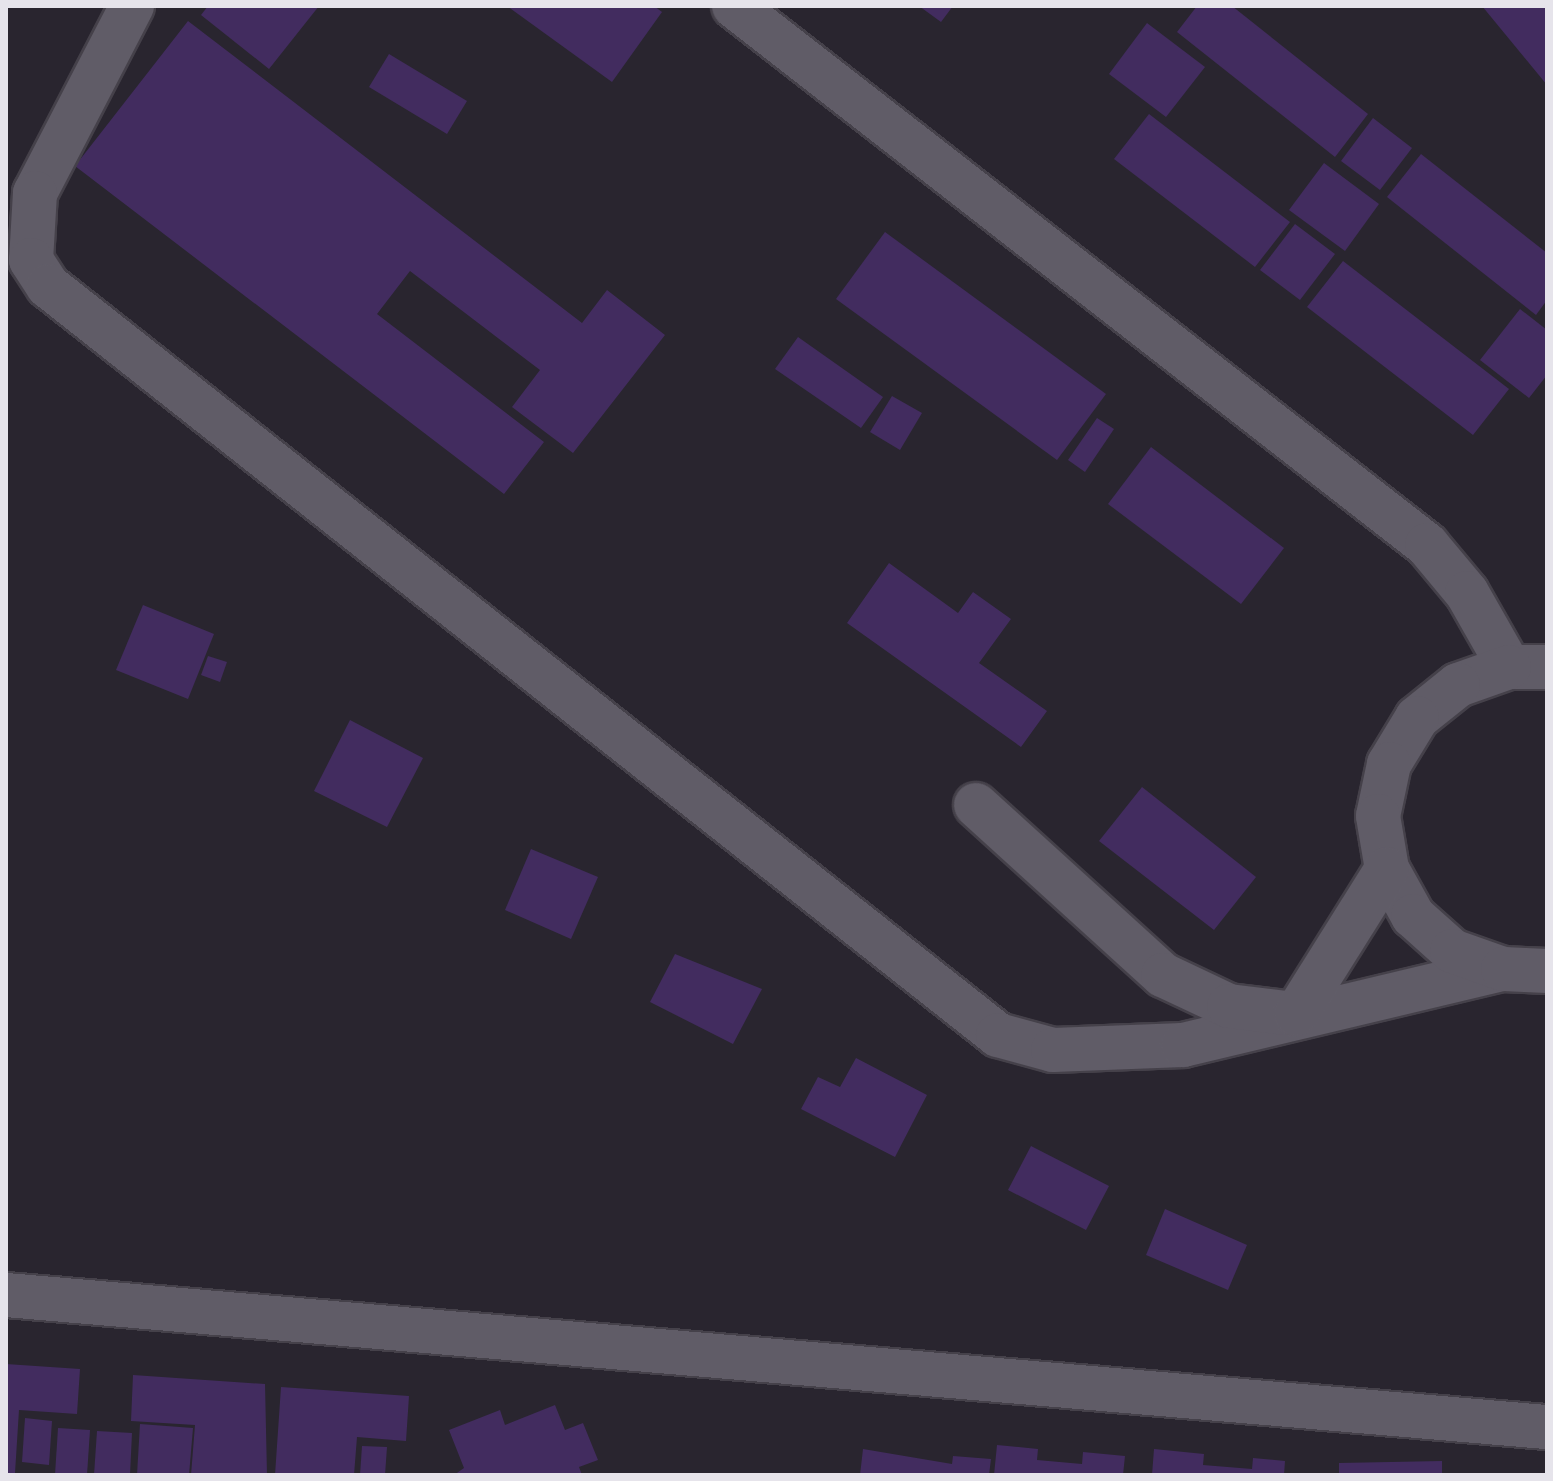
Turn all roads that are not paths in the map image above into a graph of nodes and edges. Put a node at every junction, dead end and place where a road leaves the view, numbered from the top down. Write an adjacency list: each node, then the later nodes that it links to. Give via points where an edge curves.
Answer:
1 (132, 6): 8 (street, via 35,193 29,223 31,260 76,314 998,1035 1053,1050 1105,1051 1183,1045)
2 (734, 6): 3 (street, via 1427,545)
3 (1528, 667): 5 (street, via 1458,685 1417,718 1389,764 1378,816)
4 (976, 805): 8 (street, via 1163,975 1229,1006)
5 (1387, 869): 6 (street, via 1413,916 1452,951); 8 (street)
6 (1503, 969): 7 (street); 8 (street)
7 (1547, 971)
8 (1296, 1014)
9 (6, 1295): 10 (street)
10 (1547, 1427)

